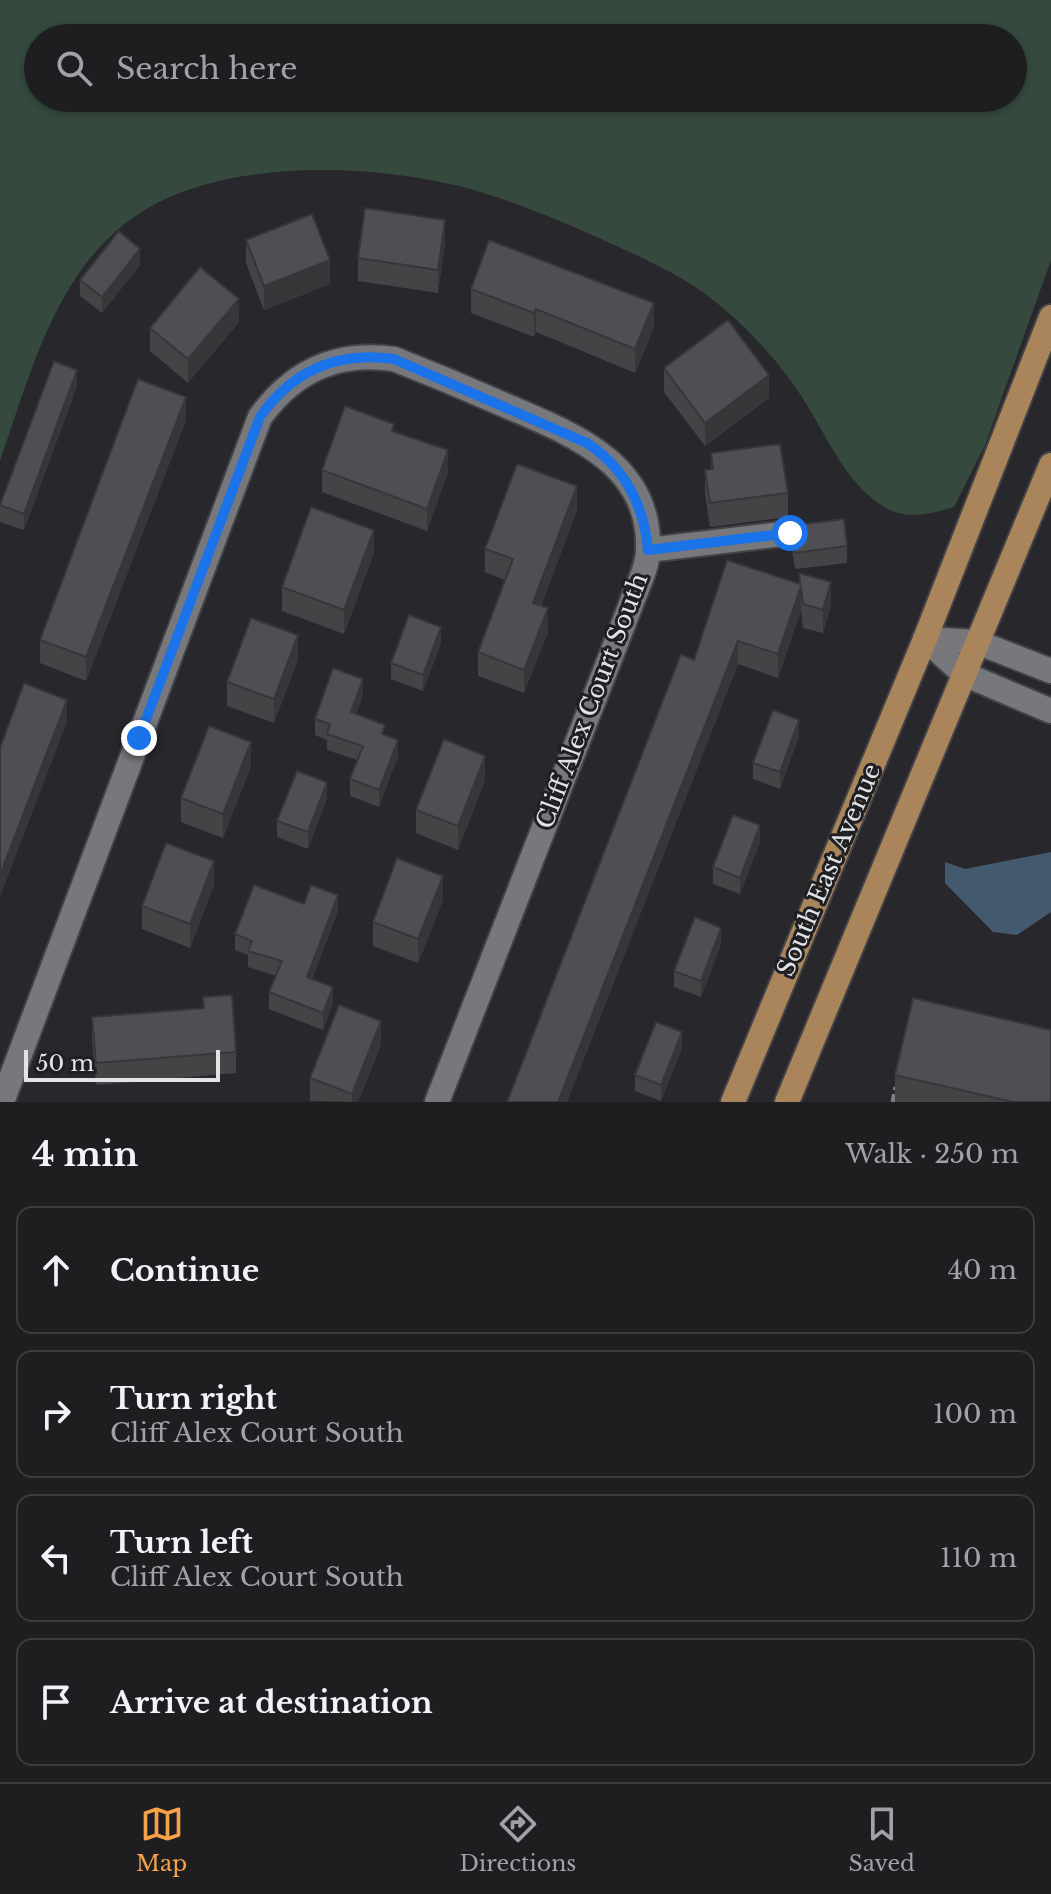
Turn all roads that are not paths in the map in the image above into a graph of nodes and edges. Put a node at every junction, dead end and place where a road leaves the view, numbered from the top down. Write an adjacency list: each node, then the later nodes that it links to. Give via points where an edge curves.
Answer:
1 (1051, 317): 5 (main road, South East Avenue)
2 (1051, 465): 6 (main road, South East Avenue)
3 (790, 533): 4 (street)
4 (648, 550): 10 (street, Cliff Alex Court South, via 633,491 610,460 573,434 480,394 394,359 364,354 325,364 277,392 260,417); 11 (street, Cliff Alex Court South)
5 (925, 639): 6 (street); 8 (street); 12 (main road, South East Avenue)
6 (977, 642): 7 (street); 8 (main road, South East Avenue)
7 (1051, 671)
8 (964, 674): 9 (street); 13 (main road, South East Avenue)
9 (1051, 711)
10 (2, 1102)
11 (437, 1102)
12 (733, 1102)
13 (787, 1102)

